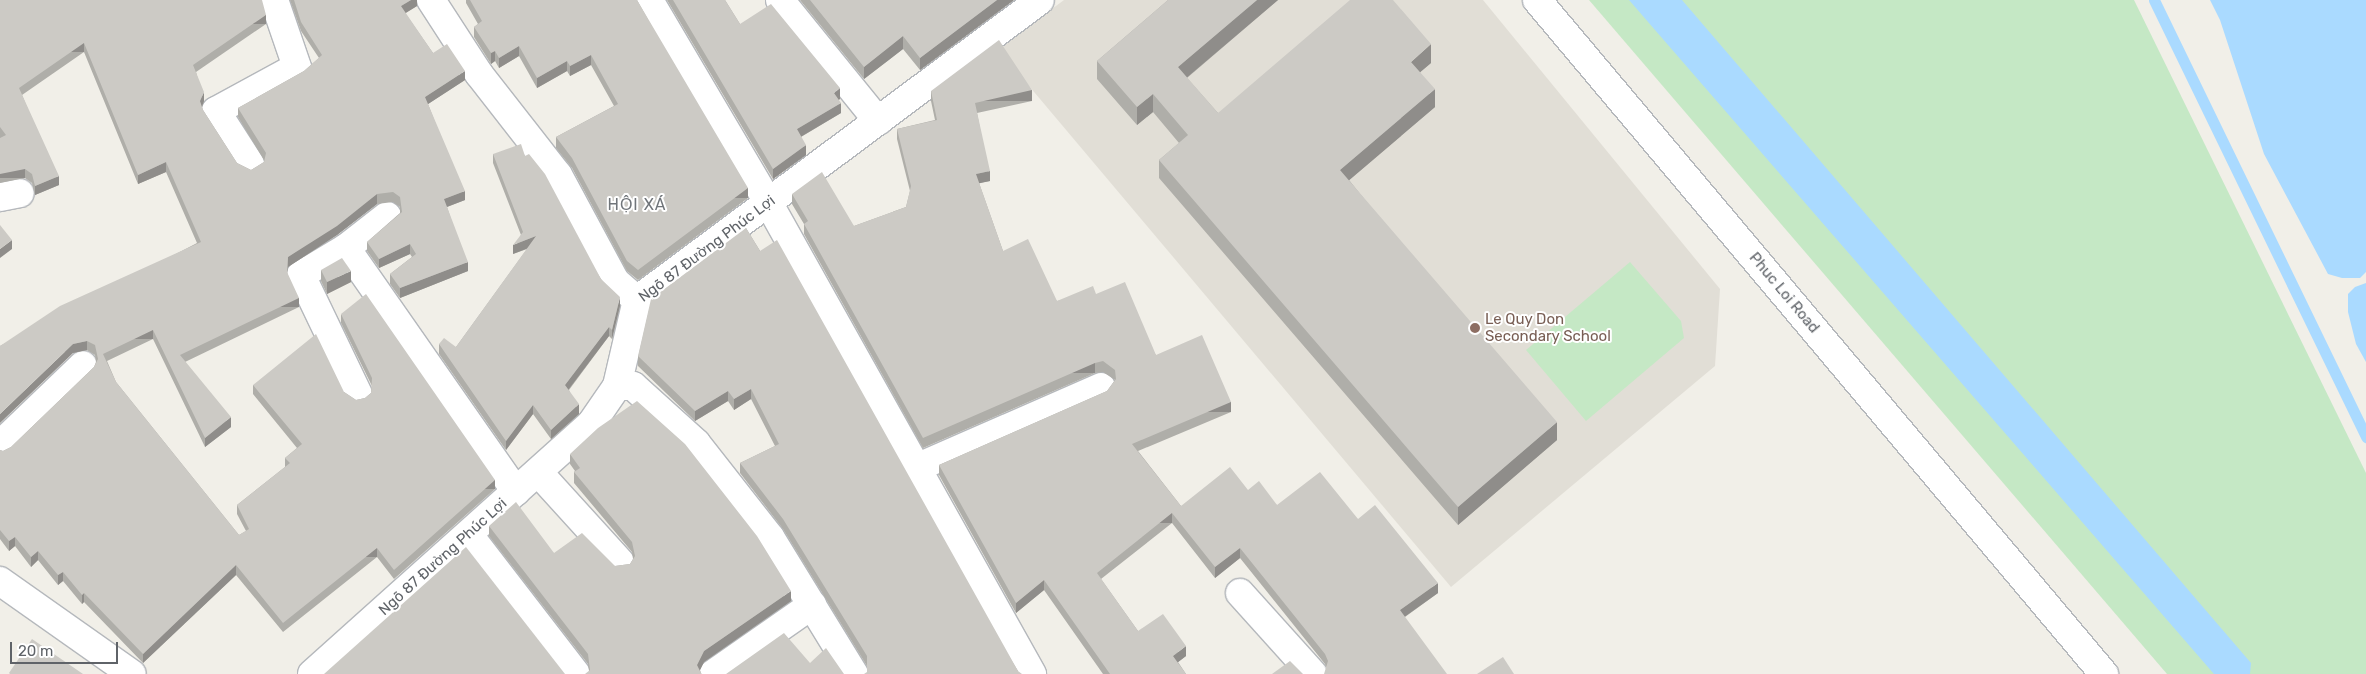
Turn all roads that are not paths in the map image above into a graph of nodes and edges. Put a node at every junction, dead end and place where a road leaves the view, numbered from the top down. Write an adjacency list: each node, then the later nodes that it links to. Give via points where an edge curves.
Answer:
1 (274, 0): 8 (street, via 297,67 216,111)
2 (431, 0): 12 (street, via 479,74 558,175 615,280)
3 (649, 0): 9 (street)
4 (780, 0): 7 (street)
5 (1040, 0): 7 (street, Ngõ 87 Đường Phúc Lợi)
6 (1537, 0): 33 (street)
7 (878, 121): 9 (street, Ngõ 87 Đường Phúc Lợi)
8 (250, 164)
9 (768, 202): 12 (street, Ngõ 87 Đường Phúc Lợi); 18 (street)
10 (387, 216): 11 (street)
11 (346, 248): 16 (street, via 301,275); 20 (street)
12 (637, 300): 14 (street, Ngõ 87 Đường Phúc Lợi)
13 (83, 365): 17 (street)
14 (617, 386): 19 (street, Ngõ 87 Đường Phúc Lợi, via 591,424); 25 (street, via 632,386 696,443 770,537)
15 (1101, 387): 18 (street)
16 (358, 394)
17 (0, 445)
18 (916, 468): 31 (street)
19 (538, 472): 20 (street, Ngõ 87 Đường Phúc Lợi); 22 (street)
20 (516, 492): 21 (street, Ngõ 87 Đường Phúc Lợi)
21 (469, 535): 27 (street, Ngõ 87 Đường Phúc Lợi); 28 (street)
22 (620, 562)
23 (0, 581): 26 (street)
24 (1240, 593): 32 (street)
25 (812, 605): 29 (street); 30 (street)
26 (132, 674)
27 (312, 674)
28 (576, 674)
29 (713, 674)
30 (854, 674)
31 (1032, 674)
32 (1313, 674)
33 (2104, 674)

